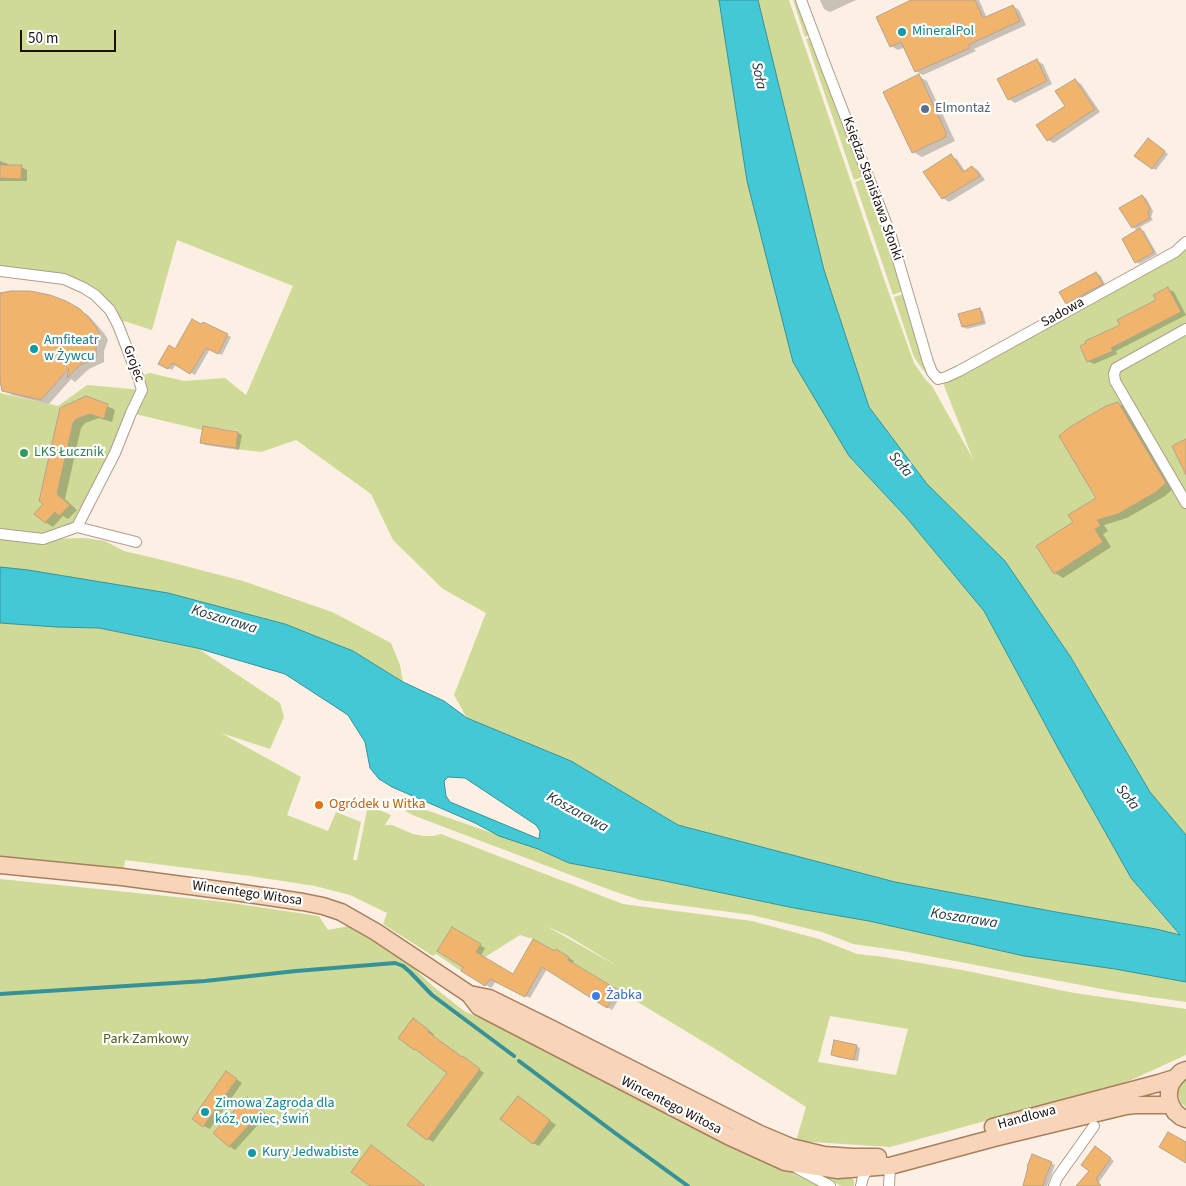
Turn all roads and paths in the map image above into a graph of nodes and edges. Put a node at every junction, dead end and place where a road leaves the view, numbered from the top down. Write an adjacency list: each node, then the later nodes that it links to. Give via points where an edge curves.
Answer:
1 (801, 0): 5 (street, Księdza Stanisława Słonki, via 886,222 928,362)
2 (1186, 242): 5 (street, Sadowa, via 1175,252 994,352)
3 (0, 271): 7 (street, Grojec, via 64,279 95,296 110,310 118,325 142,390 115,453)
4 (1186, 329): 6 (street, via 1116,368 1114,374 1115,381)
5 (938, 379)
6 (1186, 503)
7 (77, 527): 8 (street, via 43,539); 9 (street)
8 (0, 534)
9 (136, 542)
10 (0, 865): 11 (main road, Wincentego Witosa, via 122,877 323,906 341,912 376,932)
11 (469, 994): 16 (main road, Wincentego Witosa, via 479,1007 728,1136); 17 (main road, Wincentego Witosa, via 489,998 791,1147 824,1155 863,1158)
12 (1180, 1074): 13 (main road, via 1169,1091); 17 (main road, Handlowa, via 1160,1083)
13 (1171, 1105): 14 (main road); 17 (main road, Handlowa, via 1126,1106)
14 (1186, 1119)
15 (1094, 1126): 21 (street)
16 (785, 1162): 17 (main road, Wincentego Witosa, via 838,1170); 18 (street)
17 (879, 1164): 19 (street, via 863,1177); 20 (street)
18 (830, 1186)
19 (861, 1186)
20 (889, 1186)
21 (1054, 1186)

